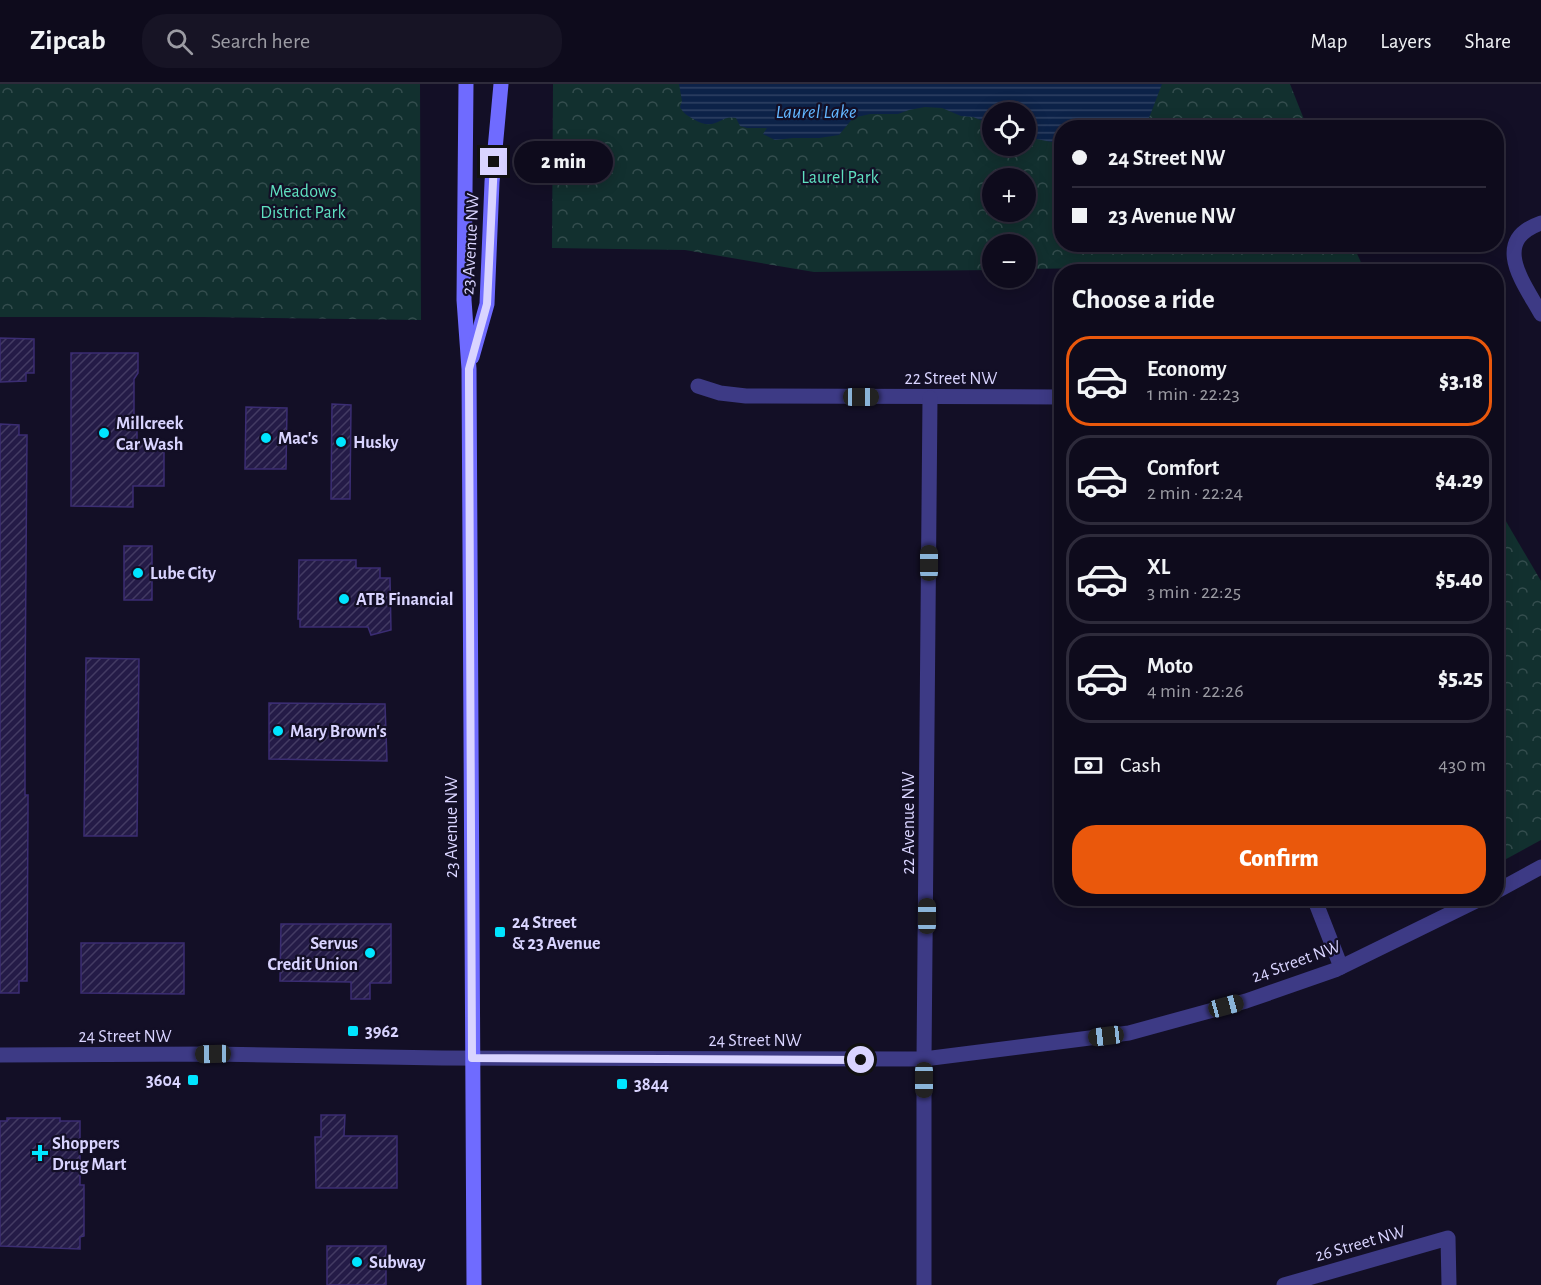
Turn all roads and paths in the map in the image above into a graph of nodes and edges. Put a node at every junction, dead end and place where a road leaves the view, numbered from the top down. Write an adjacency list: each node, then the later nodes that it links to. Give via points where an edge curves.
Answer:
1 (466, 84): 5 (main road, 23 Avenue NW, via 464,300)
2 (501, 84): 5 (main road, 23 Avenue NW, via 487,304)
3 (1541, 223): 4 (street, via 1518,237 1514,245 1516,270)
4 (1541, 314)
5 (469, 369): 15 (main road, 23 Avenue NW)
6 (698, 386): 7 (street, 22 Street NW, via 746,396)
7 (930, 398): 8 (street, 22 Street NW); 16 (street, 22 Avenue NW)
8 (1054, 398)
9 (1541, 867): 10 (street)
10 (1504, 887)
11 (1317, 906): 13 (street)
12 (1466, 906): 13 (street, 24 Street NW)
13 (1341, 967): 16 (street, 24 Street NW, via 1246,1001 1129,1033)
14 (0, 1055): 15 (street, 24 Street NW)
15 (472, 1058): 16 (street, 24 Street NW); 17 (main road, 23 Avenue NW)
16 (924, 1059): 18 (street, 22 Avenue NW)
17 (474, 1285)
18 (924, 1285)
19 (1284, 1285): 20 (street, 26 Street NW, via 1448,1238)
20 (1449, 1285)

